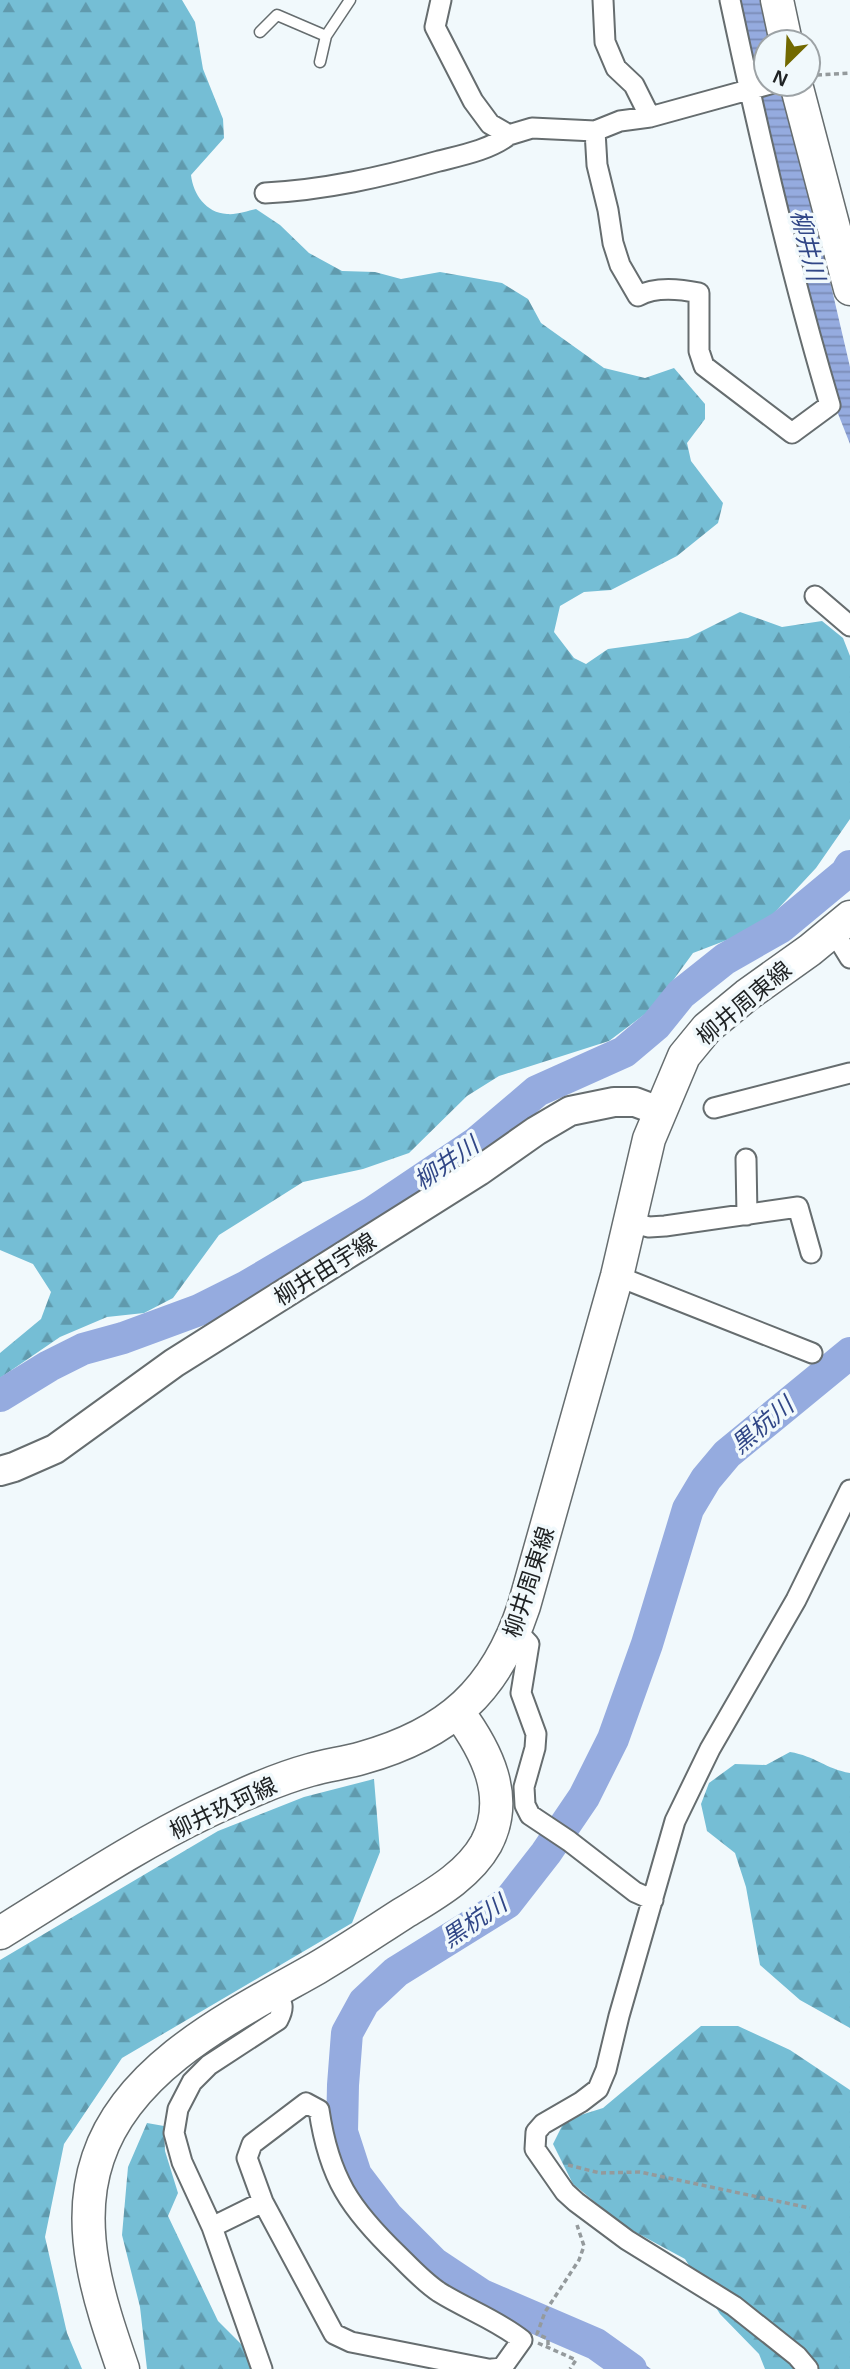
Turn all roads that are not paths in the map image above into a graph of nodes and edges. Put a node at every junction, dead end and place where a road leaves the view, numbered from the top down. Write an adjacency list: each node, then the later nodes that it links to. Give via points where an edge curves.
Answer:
1 (350, 0): 8 (lane)
2 (441, 0): 16 (street, via 435,27 473,101 490,124)
3 (603, 0): 14 (street, via 605,42 616,68 634,85)
4 (730, 0): 10 (street)
5 (777, 0): 6 (main road)
6 (783, 28)
7 (260, 32): 8 (lane, via 277,15)
8 (326, 36): 9 (lane)
9 (320, 62)
10 (752, 72)
11 (752, 89): 14 (street)
12 (759, 98): 15 (street, via 802,308 830,405 792,433 704,366 699,351 699,293 679,288 638,296 613,243)
13 (800, 98): 18 (main road)
14 (650, 117): 15 (street, via 620,121)
15 (595, 131): 16 (street, via 532,128)
16 (509, 135): 17 (street, via 478,150 353,183)
17 (265, 193)
18 (848, 275)
19 (815, 596): 20 (street)
20 (850, 626)
21 (843, 923): 22 (street); 25 (main road, 柳井周東線, via 707,1028 684,1056)
22 (850, 958)
23 (850, 1073): 24 (street)
24 (714, 1108)
25 (659, 1111): 28 (main road, 柳井周東線); 32 (main road, 柳井由宇線, via 635,1102 570,1111 174,1363 55,1449)
26 (747, 1159): 27 (street)
27 (747, 1215): 28 (street, via 657,1226); 29 (street, via 798,1207)
28 (629, 1222): 30 (main road, 柳井周東線)
29 (811, 1253)
30 (617, 1276): 31 (street); 34 (main road, 柳井周東線)
31 (812, 1353)
32 (0, 1471)
33 (850, 1490): 36 (street, via 796,1600 688,1792)
34 (516, 1630): 35 (main road, 柳井周東線, via 494,1673); 36 (street, via 529,1644 521,1693 536,1734 524,1787 530,1815 635,1892)
35 (458, 1712): 37 (main road, 柳井玖珂線, via 402,1744 259,1788 183,1823); 38 (main road, via 491,1767 495,1817 487,1842 471,1865 442,1889)
36 (653, 1900): 44 (street, via 598,2089 543,2124 536,2132 535,2149 565,2192 627,2240 734,2306)
37 (0, 1933)
38 (274, 1992): 40 (street, via 284,2009 278,2020 209,2065 192,2082 178,2109 174,2133); 41 (main road, via 180,2050 147,2080 119,2115 98,2157 89,2199 89,2240 99,2299)
39 (263, 2202): 40 (street); 43 (street, via 334,2334 351,2342); 43 (street, via 247,2158 252,2144 306,2103 318,2110 332,2170 360,2217 436,2290 529,2337 502,2368)
40 (212, 2227): 42 (street)
41 (123, 2369)
42 (262, 2369)
43 (490, 2369)
44 (808, 2369)

